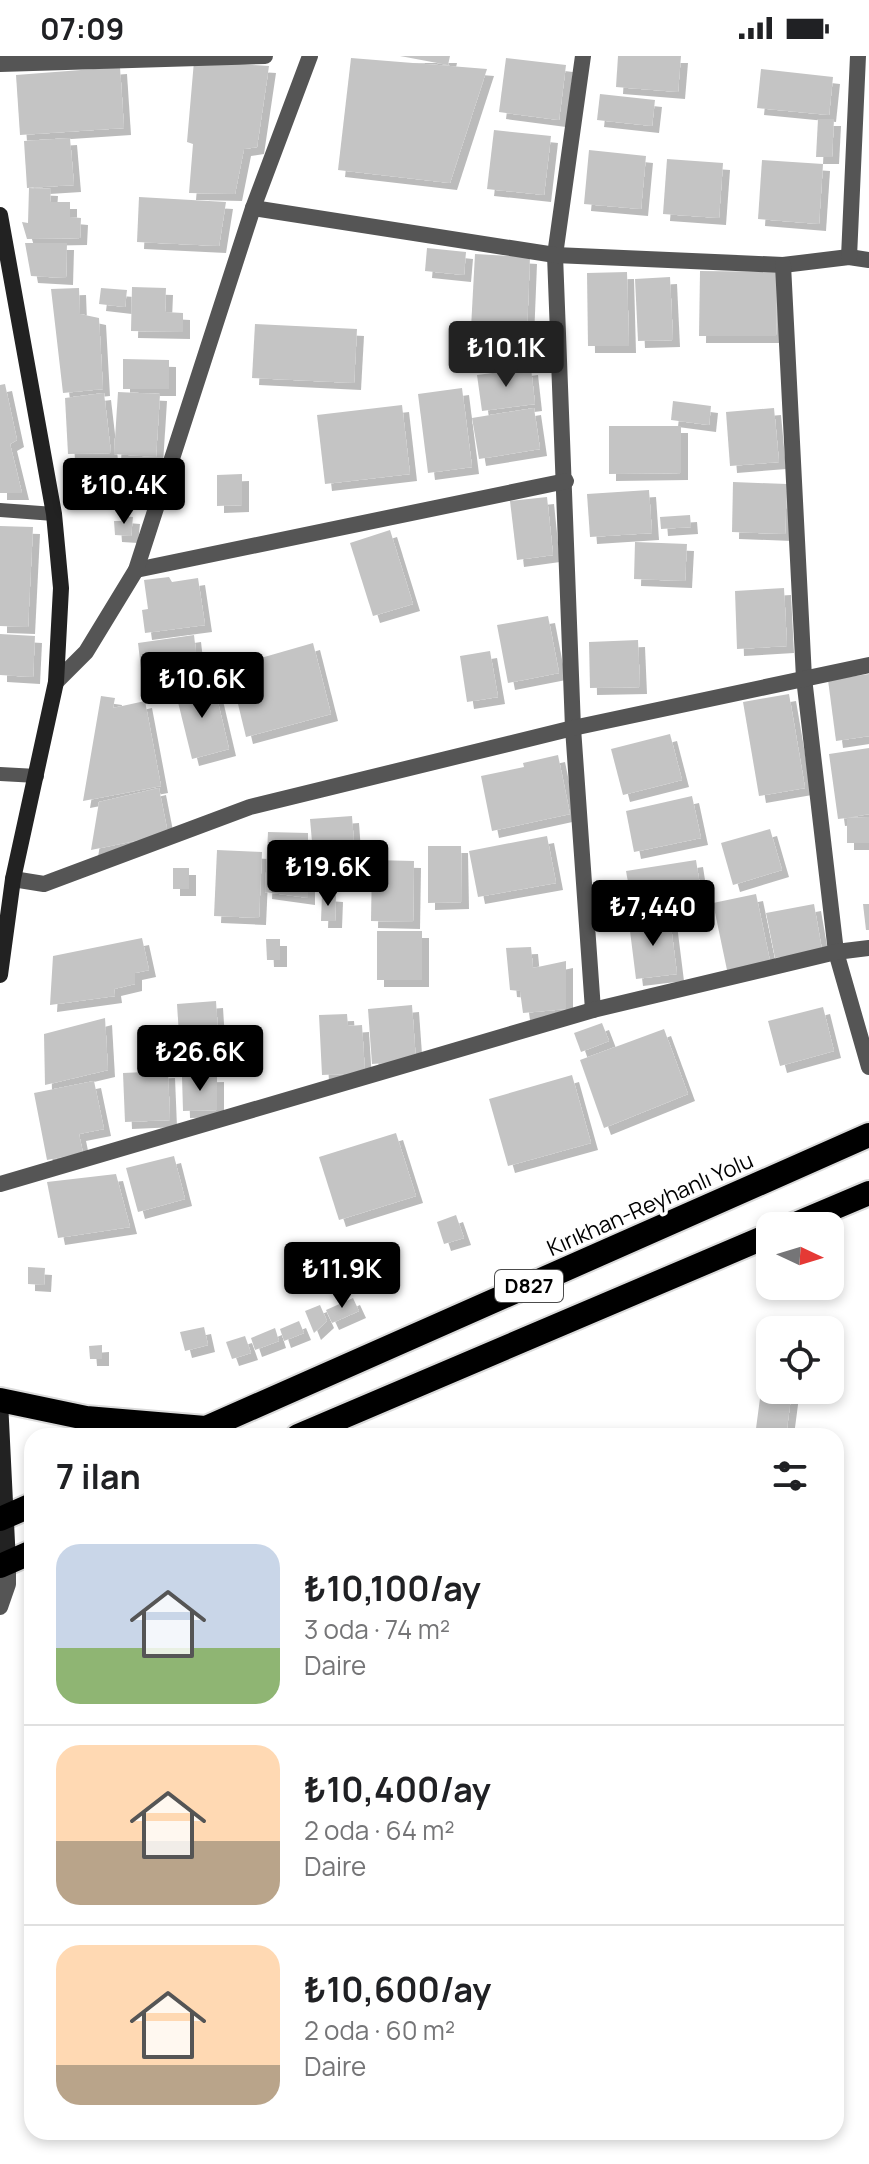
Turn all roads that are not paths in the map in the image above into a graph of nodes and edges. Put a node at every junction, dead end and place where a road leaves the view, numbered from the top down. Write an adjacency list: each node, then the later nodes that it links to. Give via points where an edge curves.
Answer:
1 (265, 56): 5 (street)
2 (310, 56): 8 (street)
3 (583, 56): 11 (street)
4 (858, 56): 7 (street)
5 (159, 57): 6 (street)
6 (0, 64)
7 (863, 115): 12 (street)
8 (253, 208): 11 (street); 18 (street)
9 (0, 215): 10 (main road)
10 (1, 232): 17 (main road)
11 (555, 255): 14 (street); 15 (street)
12 (849, 257): 13 (street); 14 (street)
13 (869, 260)
14 (783, 265): 20 (street)
15 (566, 481): 18 (street); 22 (street)
16 (0, 510): 17 (lane)
17 (54, 514): 21 (main road, via 61,588)
18 (136, 570): 21 (street, via 86,652)
19 (869, 665): 20 (street)
20 (804, 678): 22 (street); 28 (street)
21 (56, 682): 24 (main road)
22 (573, 728): 25 (street, via 250,807 44,884); 30 (street)
23 (0, 774): 24 (lane)
24 (37, 776): 25 (main road)
25 (13, 879): 26 (main road)
26 (3, 923): 29 (main road)
27 (869, 948): 28 (street)
28 (836, 952): 30 (street); 31 (street)
29 (0, 975)
30 (593, 1010): 33 (street)
31 (869, 1067)
32 (869, 1135): 39 (highway, Kırıkhan-Reyhanlı Yolu / D827)
33 (0, 1184)
34 (869, 1193): 35 (highway)
35 (824, 1212)
36 (756, 1241): 40 (highway, D827)
37 (0, 1400): 38 (highway); 41 (main road)
38 (165, 1428)
39 (206, 1428)
40 (317, 1428)
41 (2, 1488): 43 (main road)
42 (24, 1509): 43 (highway)
43 (3, 1518): 45 (main road)
44 (24, 1555): 45 (highway)
45 (4, 1564): 46 (street, via 8,1584)
46 (0, 1607)

